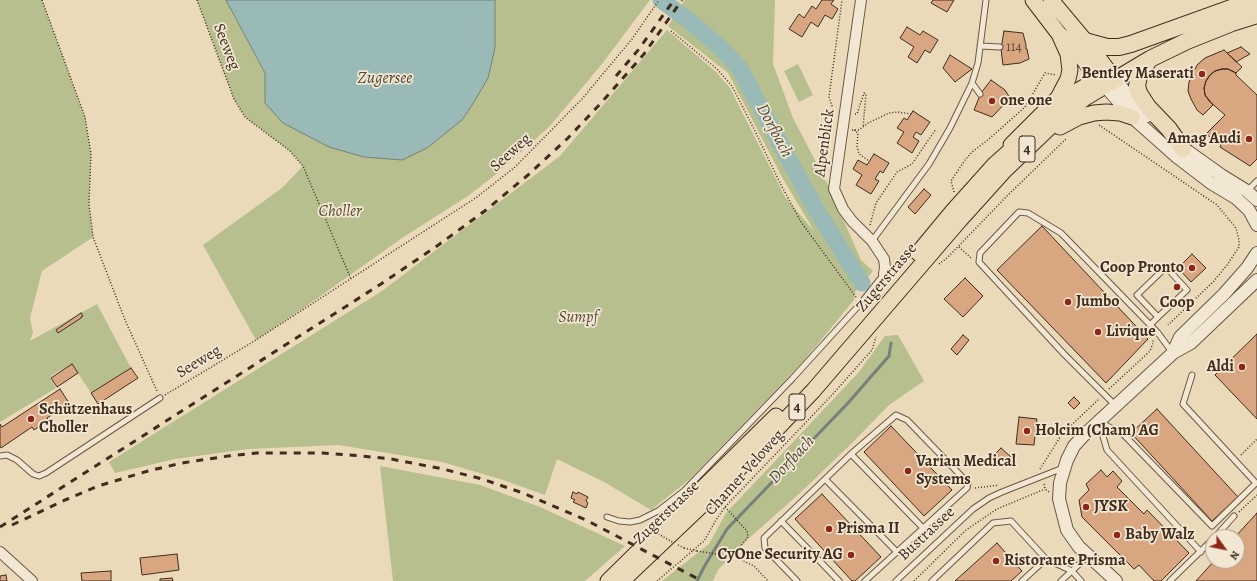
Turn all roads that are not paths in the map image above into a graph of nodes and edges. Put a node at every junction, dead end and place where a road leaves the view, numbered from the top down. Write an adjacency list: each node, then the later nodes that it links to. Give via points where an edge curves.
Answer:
1 (861, 0): 24 (street, Alpenblick, via 839,112 840,157 834,189 843,209)
2 (986, 0): 10 (lane)
3 (1033, 0): 8 (main road, 4)
4 (1051, 0): 9 (main road)
5 (1256, 0): 7 (highway)
6 (1257, 15): 12 (highway, via 1187,41)
7 (1187, 25): 9 (highway, via 1119,47 1107,47); 13 (highway)
8 (1059, 34): 13 (main road, 4); 18 (main road, 4, via 1068,54 1070,70 1064,89)
9 (1085, 40): 13 (main road)
10 (980, 46): 11 (lane); 14 (lane)
11 (1000, 46)
12 (1150, 59): 13 (highway); 17 (highway, via 1139,76 1139,93)
13 (1107, 79): 16 (street); 17 (street); 18 (main road, Zugerstrasse / 4, via 1079,90); 22 (main road, Zugerstrasse / 4, via 1052,125 1005,170)
14 (972, 83): 15 (lane); 24 (lane, via 929,164)
15 (980, 94)
16 (1132, 117): 22 (main road, via 1106,112 1090,114 1062,126 1029,155 972,214); 23 (street, via 1177,157 1236,198 1248,210)
17 (1183, 149): 20 (street)
18 (995, 164): 52 (main road, Zugerstrasse / 4, via 806,386)
19 (1257, 181): 20 (lane)
20 (1247, 191): 21 (street)
21 (1257, 200)
22 (959, 221): 53 (main road, Zugerstrasse / 4, via 812,391 724,484)
23 (1257, 225)
24 (869, 238): 26 (street, Alpenblick, via 884,259)
25 (1257, 252): 30 (street, via 1224,294 1180,338)
26 (884, 274): 40 (lane, Zugerstrasse, via 792,379 684,491 658,511 640,520 630,522)
27 (1257, 280): 30 (street, via 1191,343)
28 (1158, 317): 28 (lane, via 1137,295 1166,267 1187,290); 29 (lane)
29 (1150, 325): 30 (lane); 33 (lane, via 1061,233 1028,213 1019,212 980,253 979,262)
30 (1173, 353): 33 (street)
31 (1192, 375): 34 (lane, via 1183,404 1256,483 1212,526 1124,435)
32 (160, 398): 36 (lane, via 39,476 17,460 7,455)
33 (1116, 406): 34 (street)
34 (1099, 422): 37 (street, via 1074,446); 47 (lane, via 1107,450)
35 (851, 454): 38 (lane); 42 (lane); 42 (lane, via 896,415 907,420 968,483 967,488)
36 (0, 456)
37 (1064, 467): 48 (street, via 1059,499 1066,530); 57 (lane, Bustrassee, via 989,498 973,509)
38 (825, 480): 41 (lane); 46 (lane)
39 (1234, 516): 43 (lane)
40 (607, 517)
41 (781, 521): 54 (lane, via 764,538 765,548); 55 (lane)
42 (923, 528): 46 (lane)
43 (1222, 529)
44 (1205, 548): 47 (lane)
45 (0, 552): 51 (street)
46 (897, 552): 56 (lane)
47 (1201, 552): 63 (lane)
48 (1088, 556): 50 (lane); 62 (street)
49 (1046, 559): 50 (lane); 58 (lane, via 1011,521 993,523); 59 (lane)
50 (1072, 571): 60 (lane); 61 (lane)
51 (32, 581)
52 (608, 581)
53 (622, 581)
54 (797, 581)
55 (839, 581)
56 (866, 581)
57 (896, 581)
58 (932, 581)
59 (1022, 581)
60 (1061, 581)
61 (1081, 581)
62 (1116, 581)
63 (1170, 581)

